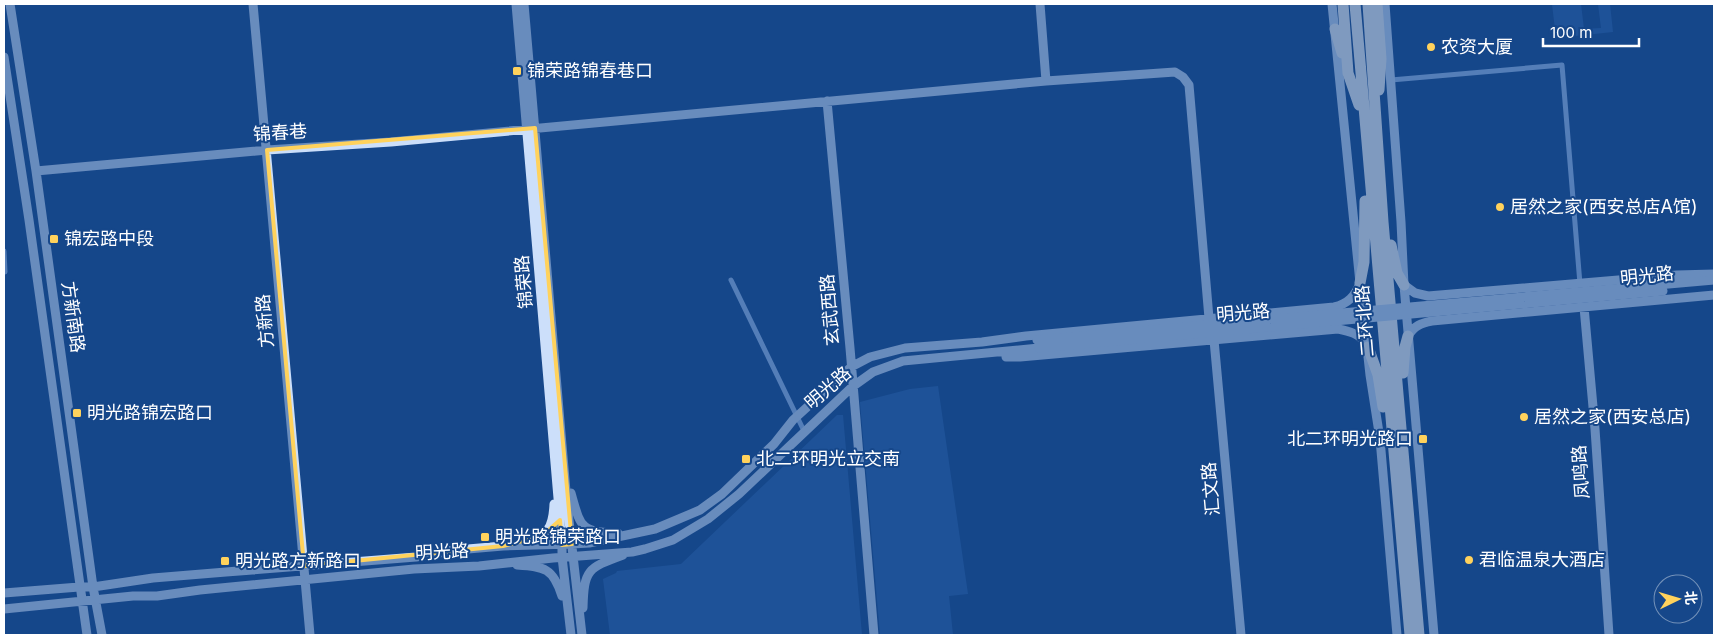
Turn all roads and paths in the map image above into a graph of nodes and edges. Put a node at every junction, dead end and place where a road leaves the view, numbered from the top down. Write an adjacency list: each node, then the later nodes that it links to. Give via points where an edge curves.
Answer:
1 (10, 4): 18 (main road, 方新南路)
2 (253, 4): 25 (main road, 方新路)
3 (516, 4): 23 (main road, 锦荣路)
4 (524, 4): 23 (main road, 锦荣路)
5 (1040, 4): 16 (main road)
6 (1332, 4): 13 (main road)
7 (1355, 4): 22 (highway, 二环北路)
8 (1368, 4): 12 (highway, 二环北路)
9 (1377, 4): 12 (highway)
10 (1385, 4): 12 (main road)
11 (1343, 9): 15 (highway)
12 (1378, 26): 17 (highway); 21 (highway, 二环北路)
13 (1335, 29): 15 (highway); 35 (main road)
14 (4, 57): 19 (main road, 方新南路)
15 (1348, 74): 22 (highway)
16 (1046, 81): 20 (main road); 41 (main road, via 1175,72 1189,85)
17 (1386, 82): 21 (highway); 36 (street, via 1562,65); 37 (main road, via 1401,222)
18 (24, 90): 19 (main road); 27 (main road, 方新南路)
19 (6, 91): 67 (main road, 方新南路, via 27,211)
20 (826, 101): 23 (main road); 48 (main road, 玄武西路)
21 (1375, 111): 24 (highway, 二环北路)
22 (1365, 123): 26 (highway, 二环北路)
23 (531, 128): 25 (main road, 锦春巷); 54 (main road, 锦荣路)
24 (1376, 130): 29 (highway, via 1384,160); 59 (highway, 二环北路)
25 (266, 150): 27 (main road, 锦春巷); 64 (main road, 方新路)
26 (1367, 157): 28 (highway); 59 (highway, 二环北路)
27 (36, 171): 68 (main road, 方新南路)
28 (1364, 202): 35 (highway, via 1364,262); 51 (highway)
29 (1391, 245): 37 (highway, via 1397,273); 49 (highway)
30 (4, 251): 31 (street)
31 (4, 272)
32 (1714, 274): 36 (main road)
33 (731, 280): 52 (street)
34 (1714, 280): 45 (main road, 明光路, bridge)
35 (1360, 283): 41 (main road, 明光路, via 1352,297 1342,305); 46 (main road)
36 (1580, 284): 37 (main road, via 1428,296 1415,293)
37 (1404, 285): 42 (main road)
38 (1714, 286): 45 (main road, 明光路, bridge)
39 (1714, 295): 40 (main road)
40 (1584, 307): 42 (main road, via 1432,321 1416,326); 89 (main road, 凤鸣路)
41 (1209, 318): 44 (main road, 明光路)
42 (1408, 336): 49 (highway); 88 (main road)
43 (1214, 340): 46 (main road, via 1338,329 1360,336); 47 (main road, via 1020,357); 82 (main road, 汇文路)
44 (982, 342): 45 (main road, 明光路); 48 (main road, 明光路, via 905,348 870,357)
45 (1038, 344): 47 (main road, 明光路)
46 (1368, 347): 51 (highway, via 1378,375); 83 (main road, via 1380,439)
47 (976, 356): 50 (main road, 明光路, via 903,361 873,372)
48 (851, 367): 50 (main road, 玄武西路); 52 (main road, 明光路)
49 (1403, 373): 65 (highway)
50 (852, 387): 53 (main road, 明光路); 81 (main road, 玄武西路)
51 (1382, 407): 55 (highway)
52 (797, 417): 53 (street); 56 (main road, 明光路, via 774,444 711,503 655,530)
53 (804, 431): 60 (main road, 明光路, via 739,494 708,519 673,540)
54 (560, 470): 56 (main road, via 583,526 595,532); 57 (main road, 锦荣路); 58 (main road, via 549,529 538,538)
55 (1393, 517): 59 (highway); 84 (highway)
56 (638, 533): 57 (main road, 明光路)
57 (567, 545): 58 (main road, 明光路); 61 (main road, 锦荣路); 62 (main road, 锦荣路)
58 (503, 546): 64 (main road, 明光路)
59 (1406, 547): 65 (highway); 75 (highway, 二环北路); 85 (highway, 二环北路)
60 (632, 552): 61 (main road, 明光路); 80 (main road, via 599,564 589,572 584,590)
61 (573, 556): 62 (main road, 明光路); 80 (main road, 锦荣路)
62 (562, 557): 63 (main road, 明光路); 74 (main road, 锦荣路)
63 (502, 564): 66 (main road, 明光路); 74 (main road, via 550,572)
64 (304, 566): 66 (main road, 方新路); 68 (main road, 明光路, via 153,578)
65 (1420, 574): 70 (highway)
66 (305, 580): 71 (main road, 明光路); 78 (main road, 方新路)
67 (79, 586): 68 (main road, 明光路); 69 (main road, 明光路); 72 (main road, 方新南路)
68 (93, 587): 71 (main road, 方新南路)
69 (4, 593)
70 (1422, 595): 75 (highway); 87 (highway)
71 (97, 600): 72 (main road, 明光路); 77 (main road, 方新南路)
72 (81, 602): 73 (main road, 明光路); 76 (main road, 方新南路)
73 (4, 609)
74 (569, 615): 79 (main road)
75 (1418, 622): 86 (highway, 二环北路)
76 (87, 635)
77 (102, 635)
78 (310, 635)
79 (571, 635)
80 (582, 635)
81 (874, 635)
82 (1241, 635)
83 (1396, 635)
84 (1403, 635)
85 (1410, 635)
86 (1419, 635)
87 (1425, 635)
88 (1434, 635)
89 (1609, 635)

